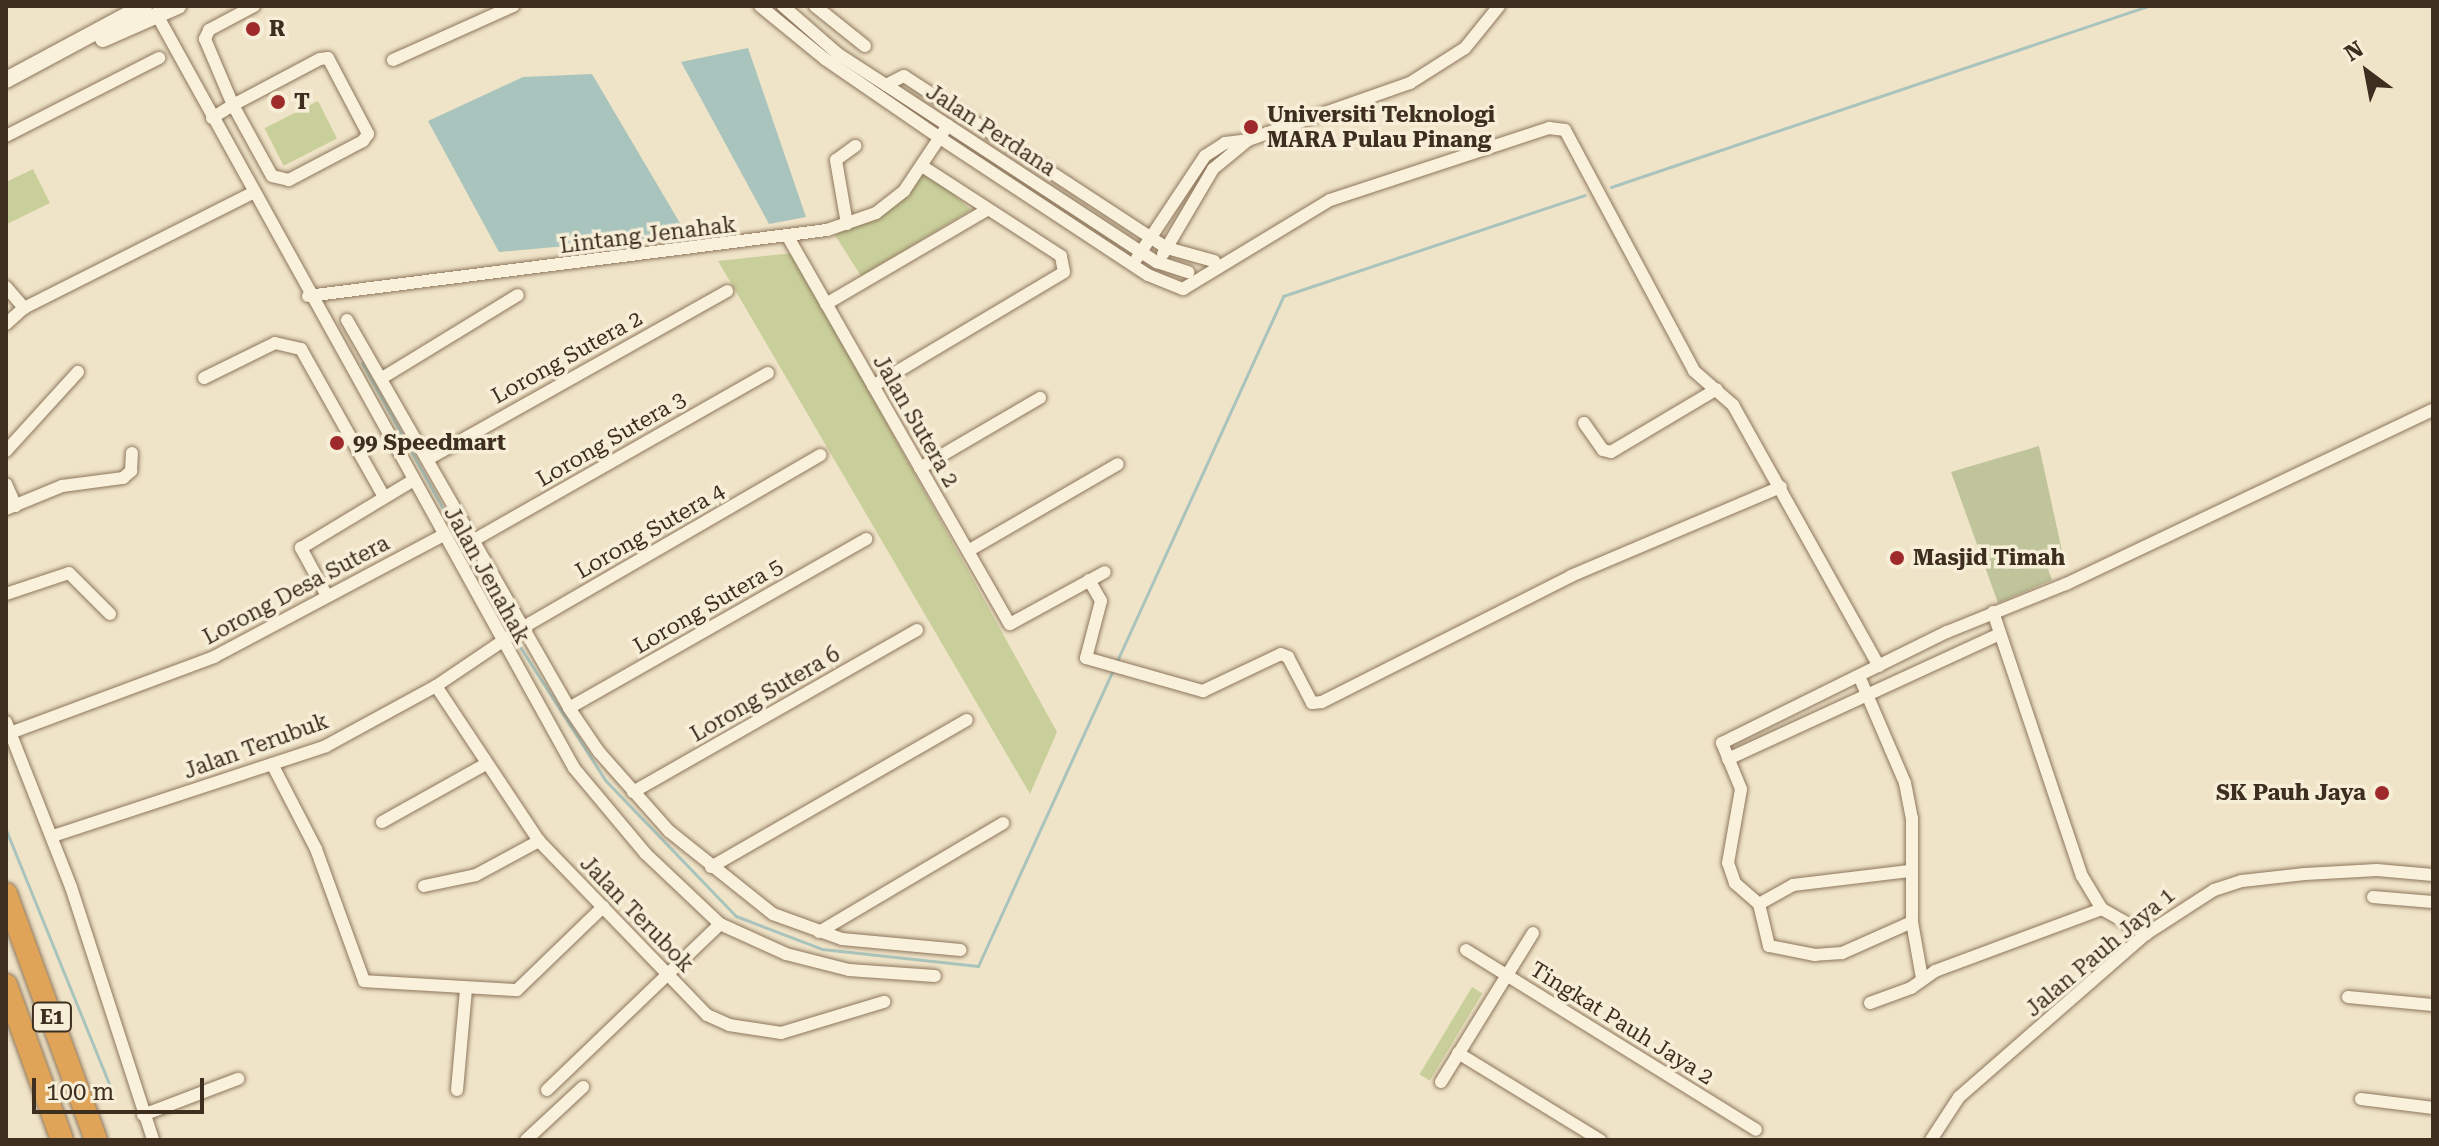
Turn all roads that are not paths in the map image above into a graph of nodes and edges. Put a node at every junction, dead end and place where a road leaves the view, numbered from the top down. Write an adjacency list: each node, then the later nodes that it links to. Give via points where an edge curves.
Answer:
1 (178, 6): 8 (street)
2 (254, 6): 16 (street, via 209,30 205,39)
3 (513, 6): 12 (street)
4 (760, 6): 20 (street, Jalan Perdana, via 825,59)
5 (783, 6): 15 (street, Jalan Perdana, via 838,54)
6 (835, 6): 9 (street)
7 (1499, 6): 21 (street, via 1465,48 1410,83)
8 (141, 10): 13 (street); 13 (street); 17 (street, Jalan Jenahak)
9 (819, 10): 10 (street)
10 (865, 46)
11 (159, 58): 19 (street)
12 (393, 60)
13 (38, 65): 14 (street)
14 (6, 80)
15 (886, 85): 18 (street, Jalan Perdana); 28 (street, via 904,76)
16 (233, 105): 16 (street, via 328,58 368,134 279,181); 17 (street)
17 (212, 118): 24 (street, Jalan Jenahak)
18 (948, 125): 20 (street, Lintang Jenahak); 30 (street, Jalan Perdana)
19 (6, 136)
20 (940, 138): 23 (street, Lintang Jenahak); 33 (street, Jalan Perdana)
21 (1248, 140): 28 (street, via 1225,143 1205,156); 29 (street, via 1213,169)
22 (855, 146): 26 (street, via 836,160)
23 (922, 166): 25 (street); 26 (street, Lintang Jenahak, via 904,191 876,213)
24 (253, 193): 39 (street, Jalan Jenahak); 41 (street)
25 (987, 210): 40 (street); 48 (street, via 1065,263 1055,280)
26 (847, 224): 27 (street, Lintang Jenahak)
27 (788, 237): 39 (street, Lintang Jenahak); 40 (street, Jalan Sutera 2)
28 (1152, 238): 29 (street); 30 (street)
29 (1167, 248): 31 (street); 32 (street)
30 (1142, 252): 32 (street, Jalan Perdana); 33 (street)
31 (1214, 261)
32 (1157, 262): 34 (street, Jalan Perdana); 35 (street)
33 (1132, 265): 35 (street, Jalan Perdana)
34 (1188, 272)
35 (1148, 275): 49 (street, Jalan Perdana, via 1190,287 1330,200 1558,128 1572,138 1585,160 1694,371)
36 (6, 287): 41 (street)
37 (727, 291): 56 (street, Lorong Sutera 2)
38 (518, 295): 47 (street)
39 (308, 296): 59 (street, Jalan Jenahak)
40 (826, 304): 48 (street, Jalan Sutera 2)
41 (24, 308): 43 (street)
42 (347, 320): 47 (street)
43 (6, 324)
44 (78, 372): 53 (street)
45 (768, 373): 66 (street, Lorong Sutera 3)
46 (204, 378): 62 (street, via 275,343 301,349)
47 (382, 378): 56 (street)
48 (873, 386): 58 (street, Jalan Sutera 2)
49 (1717, 389): 52 (street, via 1611,452 1603,450); 61 (street)
50 (1040, 398): 58 (street)
51 (2433, 410): 72 (street, via 2066,584)
52 (1584, 423)
53 (6, 451)
54 (132, 453): 63 (street, via 131,471 123,478 62,486)
55 (820, 455): 74 (street, Lorong Sutera 4)
56 (428, 459): 66 (street)
57 (1118, 464): 67 (street)
58 (920, 468): 67 (street, Jalan Sutera 2)
59 (412, 481): 62 (street); 64 (street, Jalan Jenahak)
60 (6, 484): 63 (street)
61 (1781, 487): 69 (street, via 1571,576 1322,702 1312,703 1288,657 1281,654 1203,691 1091,659 1084,653 1094,636 1101,601); 78 (street)
62 (384, 497): 71 (street, via 301,548)
63 (11, 508)
64 (443, 535): 71 (street, Lorong Desa Sutera); 77 (street, Jalan Jenahak)
65 (866, 539): 82 (street, Lorong Sutera 5)
66 (474, 540): 74 (street)
67 (968, 551): 69 (street, Jalan Sutera 2, via 1010,624)
68 (1105, 572): 69 (street)
69 (1089, 580)
70 (6, 594): 73 (street, via 69,573)
71 (327, 596): 84 (street, Lorong Desa Sutera, via 167,677)
72 (1993, 612): 76 (street); 78 (street)
73 (110, 614)
74 (522, 628): 77 (street, Lorong Sutera 4); 82 (street)
75 (917, 630): 88 (street, Lorong Sutera 6)
76 (2000, 634): 81 (street); 102 (street, via 2065,813 2082,876)
77 (501, 642): 80 (street, Jalan Terubuk); 104 (street, Jalan Jenahak, via 574,768 646,854)
78 (1879, 666): 79 (street)
79 (1859, 676): 81 (street); 85 (street, via 1722,743)
80 (436, 686): 86 (street, Jalan Terubuk, via 326,746); 87 (street, Jalan Terubok)
81 (1867, 692): 85 (street); 94 (street, via 1905,783 1912,818)
82 (569, 708): 88 (street)
83 (967, 720): 93 (street)
84 (8, 728): 91 (street)
85 (1728, 759): 100 (street, via 1741,800 1728,863 1735,883)
86 (272, 764): 91 (street, Jalan Terubuk); 115 (street, via 316,849 364,981)
87 (484, 765): 89 (street); 92 (street, Jalan Terubok)
88 (633, 792): 93 (street)
89 (382, 822)
90 (1003, 823): 105 (street)
91 (53, 836): 128 (street)
92 (539, 841): 96 (street, via 476,875); 101 (street, Jalan Terubok)
93 (711, 867): 105 (street, via 773,914)
94 (1909, 871): 100 (street, via 1793,885); 103 (street)
95 (2433, 875): 107 (street, Jalan Pauh Jaya 1, via 2377,870 2242,881 2180,908)
96 (424, 886)
97 (6, 894): 131 (highway, E1)
98 (2373, 897): 99 (street)
99 (2433, 902)
100 (1759, 904): 103 (street, via 1769,946 1815,955 1842,953)
101 (603, 907): 112 (street, Jalan Terubok); 115 (street, via 528,983 505,992)
102 (2102, 909): 107 (street); 113 (street)
103 (1912, 922): 113 (street)
104 (720, 924): 111 (street, Jalan Jenahak, via 786,954 849,970); 112 (street)
105 (819, 932): 108 (street, via 842,939)
106 (1533, 933): 110 (street)
107 (2146, 934): 135 (street, Jalan Pauh Jaya 1, via 1959,1097)
108 (960, 950)
109 (1466, 950): 110 (street, Tingkat Pauh Jaya 2)
110 (1507, 975): 120 (street); 129 (street, Tingkat Pauh Jaya 2)
111 (935, 976)
112 (669, 977): 117 (street, Jalan Terubok, via 707,1015 770,1033); 125 (street)
113 (1922, 978): 118 (street)
114 (6, 985): 130 (highway, E1)
115 (466, 989): 124 (street)
116 (2348, 997): 119 (street)
117 (884, 1002)
118 (1870, 1003)
119 (2433, 1005)
120 (1458, 1053): 122 (street); 134 (street)
121 (238, 1079): 128 (street)
122 (1441, 1082)
123 (583, 1087): 133 (street)
124 (457, 1090)
125 (547, 1090)
126 (2361, 1099): 127 (street)
127 (2433, 1108)
128 (143, 1115): 132 (street)
129 (1756, 1130)
130 (62, 1140)
131 (96, 1140)
132 (153, 1140)
133 (526, 1140)
134 (1600, 1140)
135 (1931, 1140)

